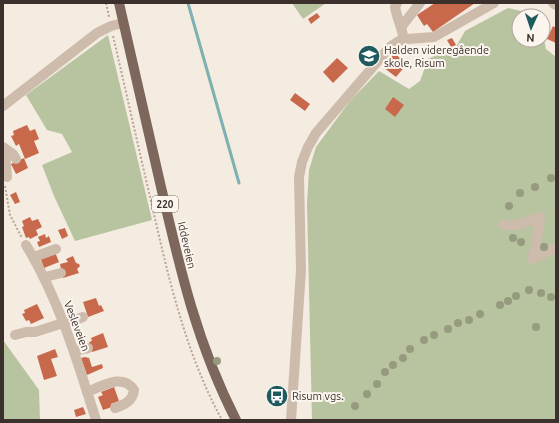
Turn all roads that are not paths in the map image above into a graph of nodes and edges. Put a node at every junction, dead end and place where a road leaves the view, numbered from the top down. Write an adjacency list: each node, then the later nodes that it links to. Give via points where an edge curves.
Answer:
1 (119, 3): 7 (main road, Iddeveien / 220)
2 (397, 3): 8 (street, via 395,7)
3 (420, 3): 8 (street)
4 (494, 3): 9 (street, via 434,37)
5 (554, 3): 6 (street)
6 (556, 5)
7 (123, 23): 10 (street, via 97,33); 29 (main road, Iddeveien / 220, via 191,311 203,346)
8 (402, 26): 9 (street)
9 (404, 40): 30 (street, via 390,47 330,116 316,133 302,162 299,177 300,270)
10 (3, 106)
11 (3, 148): 12 (street); 13 (street)
12 (16, 159)
13 (6, 172)
14 (503, 225): 16 (street, via 518,225 540,217 532,259)
15 (26, 245): 18 (street, Vesleveien)
16 (556, 248)
17 (56, 249): 18 (street)
18 (34, 257): 20 (street, Vesleveien)
19 (60, 273): 20 (street)
20 (45, 277): 22 (street, Vesleveien)
21 (83, 316): 22 (street)
22 (64, 324): 23 (street, via 35,332 23,328); 25 (street, Vesleveien)
23 (15, 335)
24 (88, 348): 25 (street)
25 (74, 351): 26 (street, Vesleveien)
26 (87, 392): 27 (street, via 118,380 129,383 134,390 131,399); 28 (street, Vesleveien, via 90,408)
27 (115, 408)
28 (96, 420)
29 (236, 420)
30 (291, 420)

